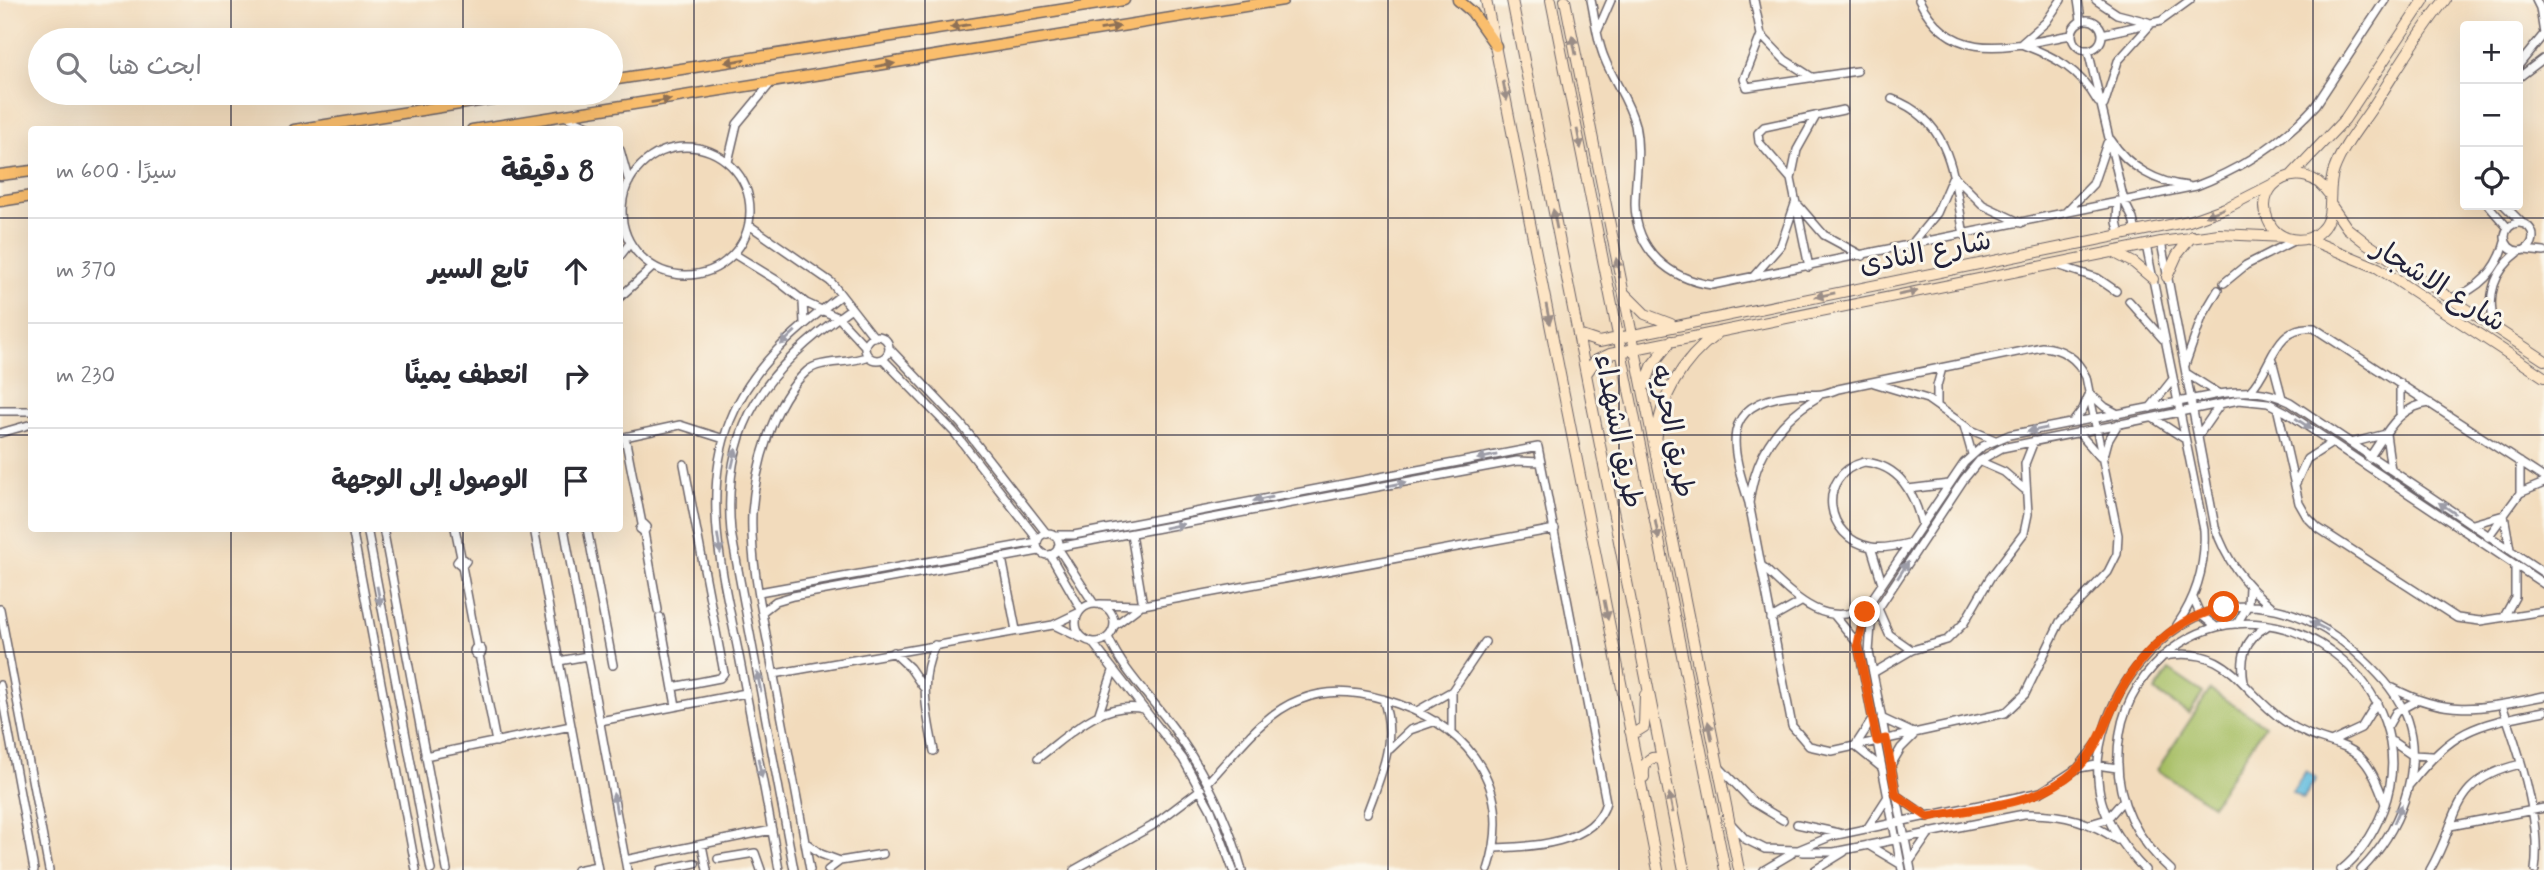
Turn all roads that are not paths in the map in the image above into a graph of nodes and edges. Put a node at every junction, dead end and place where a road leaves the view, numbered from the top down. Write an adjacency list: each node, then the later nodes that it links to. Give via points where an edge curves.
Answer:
1 (1124, 0): 35 (main road, one-way to 35)
2 (1283, 0): 37 (main road, one-way to 2)
3 (1458, 0): 28 (main road)
4 (1486, 0): 28 (street, طريق الشهداء)
5 (1512, 0): 118 (street, طريق الشهداء, one-way to 5)
6 (1551, 0): 121 (street, طريق الحريه, one-way to 121)
7 (1565, 0): 104 (street, طريق الحريه, one-way to 7)
8 (1591, 0): 22 (street)
9 (1611, 0): 22 (street)
10 (1919, 0): 27 (street, via 1938,27 1958,41 1993,48)
11 (2061, 0): 27 (street, via 2046,22)
12 (2080, 0): 20 (street)
13 (2096, 0): 21 (street, via 2117,14)
14 (2190, 0): 21 (street, via 2171,16)
15 (2385, 0): 57 (street, via 2303,120 2256,158)
16 (2424, 0): 53 (street, via 2345,119)
17 (2445, 0): 58 (street, via 2344,149)
18 (2536, 0): 24 (street)
19 (1755, 1): 25 (street)
20 (2084, 20): 23 (street, via 2099,25); 26 (street, via 2074,26)
21 (2152, 23): 23 (street); 40 (street, via 2118,61)
22 (1598, 31): 100 (street, via 1604,59 1626,99 1636,130 1636,215 1644,242 1661,264 1685,279 1712,285)
23 (2102, 34): 30 (street, via 2100,43)
24 (2544, 34): 29 (street)
25 (1761, 35): 36 (street, via 1785,60); 36 (street, via 1744,79 1747,86)
26 (2071, 35): 27 (street); 30 (street, via 2075,44)
27 (2020, 44): 40 (street, via 2069,66)
28 (1496, 46): 292 (street, طريق الشهداء, one-way to 292)
29 (2536, 47): 31 (street); 32 (street)
30 (2090, 50): 40 (street)
31 (2544, 59): 34 (street)
32 (2523, 61)
33 (1857, 71): 36 (street)
34 (2523, 74)
35 (623, 78)
36 (1814, 78)
37 (769, 84): 42 (main road, one-way to 37); 49 (street, via 737,124)
38 (1892, 99): 51 (street, via 1932,124 1945,144)
39 (453, 105): 44 (main road)
40 (2103, 109): 47 (street)
41 (1843, 110): 43 (street)
42 (564, 116): 45 (main road); 46 (street)
43 (1817, 116): 54 (street, via 1801,141); 54 (street, via 1764,127 1758,134 1759,142)
44 (320, 126)
45 (498, 126)
46 (588, 126)
47 (2108, 136): 57 (street, via 2122,155 2150,176); 62 (street); 67 (street, via 2093,184)
48 (623, 161): 55 (street)
49 (728, 162): 55 (street, via 702,149 673,148 647,160); 71 (street, via 747,191)
50 (28, 171): 52 (main road)
51 (1953, 174): 69 (street, via 1983,205); 75 (street); 85 (street, via 1937,213)
52 (0, 176)
53 (2291, 176): 56 (street); 58 (street, via 2312,178)
54 (1791, 179): 60 (street)
55 (629, 182): 66 (street)
56 (2277, 182): 74 (street, شارع النادى, one-way to 74, via 2215,212); 79 (street, via 2267,196 2266,212 2272,227)
57 (2196, 186): 62 (street)
58 (2328, 193): 63 (street)
59 (28, 197): 61 (main road)
60 (1796, 200): 91 (street, via 1824,235); 95 (street); 100 (street, via 1781,245)
61 (0, 201)
62 (2121, 202): 67 (street); 74 (street, via 2131,212); 76 (street)
63 (2331, 205): 80 (street, via 2325,226); 108 (street, شارع الاشجار, via 2356,236)
64 (2492, 210): 72 (street)
65 (2509, 210): 70 (street)
66 (623, 211)
67 (2062, 214): 69 (street)
68 (623, 219): 83 (street)
69 (2022, 223): 75 (street)
70 (2522, 223): 72 (street); 73 (street)
71 (749, 225): 90 (street); 107 (street, via 831,282)
72 (2508, 228): 81 (street)
73 (2532, 230): 78 (street); 87 (street, via 2532,244)
74 (2136, 232): 76 (street, شارع النادى)
75 (1964, 235): 85 (street)
76 (2120, 235): 92 (street, شارع النادى)
77 (2192, 236): 79 (street, شارع النادى, via 2246,234); 82 (street, شارع النادى); 98 (street)
78 (2544, 237)
79 (2290, 239): 80 (street); 102 (street)
80 (2308, 239): 135 (street, شارع الاشجار, via 2388,274)
81 (2505, 241): 87 (street, via 2511,249); 108 (street, via 2487,276 2471,290)
82 (2161, 242): 84 (street, شارع النادى); 98 (street)
83 (630, 243): 88 (street); 94 (street)
84 (2146, 245): 86 (street, شارع النادى); 99 (street)
85 (1909, 246): 91 (street)
86 (2112, 251): 93 (street, شارع النادى); 99 (street)
87 (2523, 251): 89 (street); 116 (street, via 2504,265 2494,280 2490,304)
88 (623, 252)
89 (2544, 252)
90 (734, 254): 94 (street, via 696,275 681,276); 110 (street)
91 (1864, 256): 95 (street)
92 (1986, 262): 96 (street, شارع النادى); 97 (street, via 1983,270)
93 (2053, 264): 97 (street, شارع النادى); 105 (street, via 2086,273)
94 (653, 267): 106 (street)
95 (1809, 267): 100 (street)
96 (1966, 267): 101 (street); 115 (street, شارع النادى, one-way to 115)
97 (1989, 276): 101 (street, شارع النادى)
98 (2167, 277): 133 (street)
99 (2153, 279): 123 (street)
100 (1750, 280)
101 (1970, 280): 117 (street, شارع النادى, one-way to 101)
102 (2224, 283)
103 (2218, 290): 133 (street, via 2202,317)
104 (1623, 291): 115 (street, via 1645,314); 119 (street, طريق الحريه)
105 (2116, 291)
106 (623, 294)
107 (841, 295): 111 (street); 112 (street)
108 (2451, 298): 116 (street, شارع الاشجار)
109 (2129, 301): 123 (street)
110 (803, 302): 112 (street); 114 (street)
111 (850, 309): 113 (street); 120 (street)
112 (821, 310): 113 (street); 114 (street)
113 (839, 317): 124 (street); 222 (street, one-way to 113, via 729,494 733,461 745,425 776,372)
114 (804, 323): 170 (street, one-way to 170, via 751,380)
115 (1675, 325): 119 (street, شارع النادى)
116 (2495, 328): 131 (street, شارع الاشجار)
117 (1720, 331): 122 (street, شارع النادى); 177 (street, via 1696,352 1673,384 1659,421)
118 (1578, 335): 121 (street, شارع النادى, via 1599,342); 134 (street, طريق الشهداء)
119 (1632, 335): 121 (street, شارع النادى); 126 (street, طريق الحريه)
120 (874, 337): 124 (street); 125 (street, via 882,338)
121 (1619, 338): 127 (street, طريق الحريه)
122 (1671, 341): 126 (street, شارع النادى); 139 (street, via 1653,364)
123 (2166, 344): 136 (street)
124 (865, 346): 128 (street)
125 (889, 348): 129 (street); 208 (street, via 961,424)
126 (1634, 348): 127 (street, شارع النادى); 139 (street, طريق الحريه)
127 (1622, 351): 134 (street, شارع النادى, via 1599,357); 324 (street, طريق الحريه, one-way to 324)
128 (868, 356): 129 (street); 227 (street, via 808,371 771,428 761,456 752,515)
129 (883, 359): 210 (street, via 969,449)
130 (2272, 359): 138 (street, via 2277,344 2289,332 2314,328); 140 (street); 144 (street)
131 (2544, 360)
132 (1942, 368): 137 (street); 141 (street, via 2042,347 2055,349 2077,362); 148 (street)
133 (2185, 369): 142 (street); 145 (street)
134 (1586, 374): 267 (street, طريق الشهداء)
135 (2544, 377)
136 (2173, 379): 146 (street); 151 (street)
137 (1870, 382): 143 (street); 148 (street)
138 (2400, 383): 147 (street); 157 (street)
139 (1643, 391): 177 (street, طريق الحريه)
140 (2250, 391): 142 (street); 144 (street)
141 (2089, 393): 156 (street); 159 (street); 160 (street, via 2083,410)
142 (2220, 394): 145 (street)
143 (1818, 397): 195 (street, via 1791,416 1769,441 1755,471); 195 (street, via 1771,399 1752,406 1742,416 1733,443)
144 (2281, 398): 176 (street)
145 (2191, 400): 146 (street); 152 (street)
146 (2178, 402): 151 (street); 155 (street)
147 (2430, 403): 157 (street); 184 (street)
148 (1937, 404): 163 (street)
149 (2221, 404): 150 (street, via 2249,400); 152 (street); 169 (street)
150 (2277, 407): 175 (street, one-way to 175); 191 (street)
151 (2150, 408): 156 (street)
152 (2193, 409): 155 (street); 169 (street)
153 (0, 411): 154 (street)
154 (28, 411)
155 (2180, 412): 158 (street); 171 (street)
156 (2119, 414): 159 (street)
157 (2400, 414): 167 (street)
158 (2152, 417): 161 (street); 171 (street)
159 (2094, 419): 160 (street); 164 (street)
160 (2071, 423): 173 (street, one-way to 173)
161 (2118, 424): 164 (street); 180 (street)
162 (28, 425): 166 (street)
163 (1963, 425): 173 (street); 178 (street)
164 (2096, 429): 165 (street); 180 (street)
165 (2078, 432): 174 (street); 180 (street)
166 (0, 433)
167 (2386, 434): 176 (street); 179 (street); 188 (street)
168 (623, 437): 170 (street, via 680,425)
169 (2198, 437): 226 (street, via 2219,538)
170 (724, 439): 223 (street, one-way to 223, via 715,510)
171 (2185, 439): 228 (street, via 2204,542)
172 (623, 440): 182 (street)
173 (1995, 440): 178 (street)
174 (2034, 441): 181 (street, via 2002,448); 193 (street, via 2025,464)
175 (2332, 443): 187 (street); 191 (street, via 2307,459)
176 (2351, 443): 179 (street)
177 (1655, 453): 309 (street, طريق الحريه, one-way to 177)
178 (1972, 454): 190 (street)
179 (2370, 456): 187 (street); 188 (street)
180 (2103, 460): 293 (street, via 2118,535 2117,554 2108,572 2052,635 2025,694 1995,717)
181 (1979, 461): 193 (street, via 2004,472); 235 (street, one-way to 181)
182 (630, 462): 185 (street); 269 (street)
183 (1541, 462): 199 (street); 207 (street, one-way to 183, via 1517,461); 208 (street, one-way to 208, via 1534,446 1087,532)
184 (2520, 462): 189 (street); 194 (street)
185 (623, 463)
186 (684, 464): 269 (street, via 724,673 720,678)
187 (2365, 464): 212 (street)
188 (2391, 470): 197 (street, one-way to 188)
189 (2544, 481): 194 (street)
190 (1949, 484): 192 (street); 198 (street)
191 (2295, 487): 242 (street, via 2312,523 2450,615 2472,621)
192 (1908, 489): 198 (street); 214 (street, via 1885,466 1864,462 1848,468 1833,485 1830,506 1836,523 1851,538)
193 (2025, 489): 256 (street, via 2028,514 2024,533 1964,623 1947,640)
194 (2520, 493): 196 (street)
195 (1749, 503): 220 (street)
196 (2504, 515): 197 (street); 209 (street); 215 (street)
197 (2471, 524): 209 (street)
198 (1922, 525): 211 (street)
199 (1555, 529): 231 (street); 349 (street, via 1606,802 1589,827 1577,834)
200 (353, 532): 361 (street)
201 (368, 532): 332 (street, one-way to 332)
202 (384, 532): 304 (street)
203 (456, 532): 296 (street)
204 (535, 532): 260 (street)
205 (565, 532): 258 (street)
206 (588, 532): 261 (street)
207 (1131, 534): 213 (street); 231 (street)
208 (1050, 535): 210 (street); 213 (street)
209 (2489, 536): 212 (street); 215 (street)
210 (1037, 541): 216 (street); 227 (street)
211 (1909, 543): 214 (street); 224 (street)
212 (2483, 543): 219 (street)
213 (1058, 547): 217 (street); 230 (street)
214 (1871, 547): 224 (street)
215 (2510, 550): 221 (street)
216 (1039, 551): 217 (street); 218 (street)
217 (1050, 555): 237 (street)
218 (1002, 558): 239 (street, via 793,596); 250 (street)
219 (2515, 564): 225 (street); 242 (street, via 2517,586)
220 (1761, 565): 229 (street); 243 (street)
221 (2544, 573)
222 (739, 574): 223 (street); 370 (street, one-way to 222)
223 (725, 577): 272 (street)
224 (1882, 584): 232 (street)
225 (2544, 584)
226 (2249, 587): 233 (street); 236 (street)
227 (759, 592): 239 (street)
228 (2193, 598): 240 (street); 249 (street)
229 (1801, 602): 241 (street); 243 (street)
230 (1097, 604): 231 (street); 237 (street); 246 (street, via 1110,610)
231 (1143, 605): 246 (street)
232 (1868, 605): 241 (street); 254 (street)
233 (2248, 605): 236 (street); 240 (street); 244 (street)
234 (0, 609): 360 (street)
235 (1878, 609): 256 (street, via 1889,634); 263 (street, via 1868,643)
236 (2275, 609): 268 (street, one-way to 236, via 2330,632)
237 (1080, 611): 245 (street); 252 (street, via 1077,631)
238 (2544, 611): 242 (street)
239 (762, 612): 264 (street)
240 (2200, 614): 248 (street); 249 (street)
241 (1835, 616): 254 (street)
242 (2504, 617)
243 (1771, 619): 300 (street, via 1795,731 1819,750)
244 (2237, 624): 247 (street); 248 (street)
245 (1053, 625): 250 (street); 252 (street)
246 (1114, 625): 251 (street)
247 (2268, 626): 265 (street, via 2253,636 2244,652); 276 (street, via 2311,639 2338,655)
248 (2216, 627): 259 (street)
249 (2175, 628): 294 (street, via 2132,674)
250 (1016, 630): 255 (street)
251 (1108, 638): 252 (street); 315 (street, via 1123,666 1173,728)
252 (1089, 641): 262 (street)
253 (1485, 642): 271 (street)
254 (1858, 644): 285 (street)
255 (935, 645): 257 (street); 270 (street)
256 (1912, 650): 263 (street)
257 (893, 652): 264 (street); 270 (street)
258 (587, 656): 260 (street); 288 (street)
259 (2163, 657): 265 (street, via 2204,656 2224,664); 314 (street, via 2127,708)
260 (559, 660): 289 (street)
261 (613, 665)
262 (1114, 671): 280 (street); 283 (street)
263 (1873, 673): 284 (street)
264 (774, 674): 345 (street)
265 (2245, 682): 298 (street, via 2288,724)
266 (0, 685): 359 (street)
267 (1648, 686): 292 (street, via 1645,724 1639,732); 307 (street, طريق الشهداء)
268 (2388, 686): 275 (street); 279 (street)
269 (673, 687): 278 (street)
270 (923, 688): 302 (street)
271 (1452, 691): 281 (street); 291 (street)
272 (746, 693): 278 (street); 339 (street, one-way to 339)
273 (2544, 696): 277 (street)
274 (1383, 699): 281 (street); 301 (street, via 1390,724); 315 (street, via 1339,692 1297,700 1264,723)
275 (2416, 701): 277 (street, via 2455,709); 279 (street)
276 (2377, 702): 290 (street); 298 (street, via 2361,728)
277 (2502, 705): 286 (street)
278 (676, 706): 288 (street)
279 (2402, 706): 290 (street); 303 (street)
280 (1145, 710): 283 (street, via 1122,707); 317 (street)
281 (1418, 711): 287 (street)
282 (2544, 711): 286 (street)
283 (1099, 713): 306 (street)
284 (1881, 718): 293 (street); 295 (street)
285 (1872, 719): 297 (street); 300 (street)
286 (2507, 719): 305 (street, via 2462,732); 308 (street)
287 (1436, 720): 291 (street); 301 (street, via 1409,730)
288 (600, 721): 353 (street, one-way to 288)
289 (571, 726): 296 (street); 358 (street)
290 (2388, 726): 299 (street)
291 (1452, 731): 349 (street, via 1489,783 1496,810)
292 (1630, 731): 318 (street, طريق الشهداء)
293 (1915, 733): 295 (street); 311 (street)
294 (2102, 738): 310 (street); 313 (street)
295 (1886, 739): 297 (street); 311 (street)
296 (496, 741): 304 (street)
297 (1877, 741): 300 (street); 312 (street)
298 (2333, 741): 323 (street, via 2363,759 2377,778)
299 (2392, 742): 303 (street); 323 (street, via 2393,774)
300 (1855, 746): 312 (street)
301 (1389, 750): 327 (street)
302 (934, 751)
303 (2412, 755): 305 (street); 316 (street)
304 (425, 756): 329 (street)
305 (2433, 756): 316 (street)
306 (1038, 758)
307 (1662, 760): 318 (street, via 1655,757 1646,762); 378 (street, طريق الشهداء, one-way to 307)
308 (2521, 764): 326 (street); 338 (street, via 2499,769 2476,782 2459,801)
309 (1717, 765): 322 (street, طريق الحريه); 331 (street, via 1753,802)
310 (2097, 765): 313 (street); 314 (street); 330 (street)
311 (1891, 766): 319 (street)
312 (1882, 767): 320 (street)
313 (2078, 768): 328 (street, via 2028,797)
314 (2117, 768): 321 (street)
315 (1208, 782): 375 (street)
316 (2408, 787): 386 (street, one-way to 316, via 2384,842)
317 (1201, 789): 373 (street, via 1134,837); 374 (street)
318 (1643, 794): 377 (street, طريق الشهداء)
319 (1896, 795): 328 (street); 334 (street)
320 (1888, 798): 336 (street); 340 (street)
321 (2122, 802): 330 (street); 384 (street, via 2143,842)
322 (1725, 803): 324 (street); 333 (street, طريق الحريه)
323 (2385, 805): 385 (street, via 2371,836)
324 (1712, 806): 379 (street, طريق الحريه)
325 (2544, 808): 326 (street)
326 (2530, 811): 338 (street); 388 (street, via 2537,846)
327 (1367, 813)
328 (1928, 817): 334 (street)
329 (437, 818): 332 (street); 363 (street)
330 (2107, 818): 337 (street); 348 (street)
331 (1783, 820)
332 (422, 821): 362 (street)
333 (1730, 822): 342 (street, via 1754,845 1776,851 1798,850); 380 (street, طريق الحريه)
334 (1902, 823): 336 (street); 343 (street)
335 (1797, 824): 342 (street)
336 (1893, 824): 340 (street); 344 (street)
337 (2089, 824): 341 (street, via 2024,814); 348 (street)
338 (2450, 826): 387 (street)
339 (772, 830): 346 (street); 369 (street)
340 (1866, 830): 342 (street)
341 (1930, 832): 343 (street); 356 (street)
342 (1843, 834)
343 (1905, 837): 344 (street); 356 (street)
344 (1896, 839): 347 (street); 357 (street)
345 (805, 842): 354 (street); 371 (street)
346 (702, 845): 353 (street); 367 (street)
347 (1868, 845): 350 (street); 357 (street)
348 (2124, 845): 383 (street)
349 (1495, 848): 376 (street)
350 (1851, 848): 381 (street, via 1798,852); 382 (street)
351 (883, 854): 354 (street)
352 (718, 859): 368 (street, via 755,853)
353 (625, 860): 365 (street)
354 (840, 861): 372 (street)
355 (695, 863): 366 (street)
356 (1910, 866)
357 (1901, 867)
358 (598, 868): 364 (street)
359 (34, 870)
360 (49, 870)
361 (416, 870)
362 (431, 870)
363 (447, 870)
364 (577, 870)
365 (627, 870)
366 (661, 870)
367 (707, 870)
368 (761, 870)
369 (779, 870)
370 (794, 870)
371 (810, 870)
372 (828, 870)
373 (1074, 870)
374 (1233, 870)
375 (1242, 870)
376 (1488, 870)
377 (1658, 870)
378 (1684, 870)
379 (1725, 870)
380 (1739, 870)
381 (1764, 870)
382 (1815, 870)
383 (2145, 870)
384 (2171, 870)
385 (2341, 870)
386 (2361, 870)
387 (2430, 870)
388 (2535, 870)

